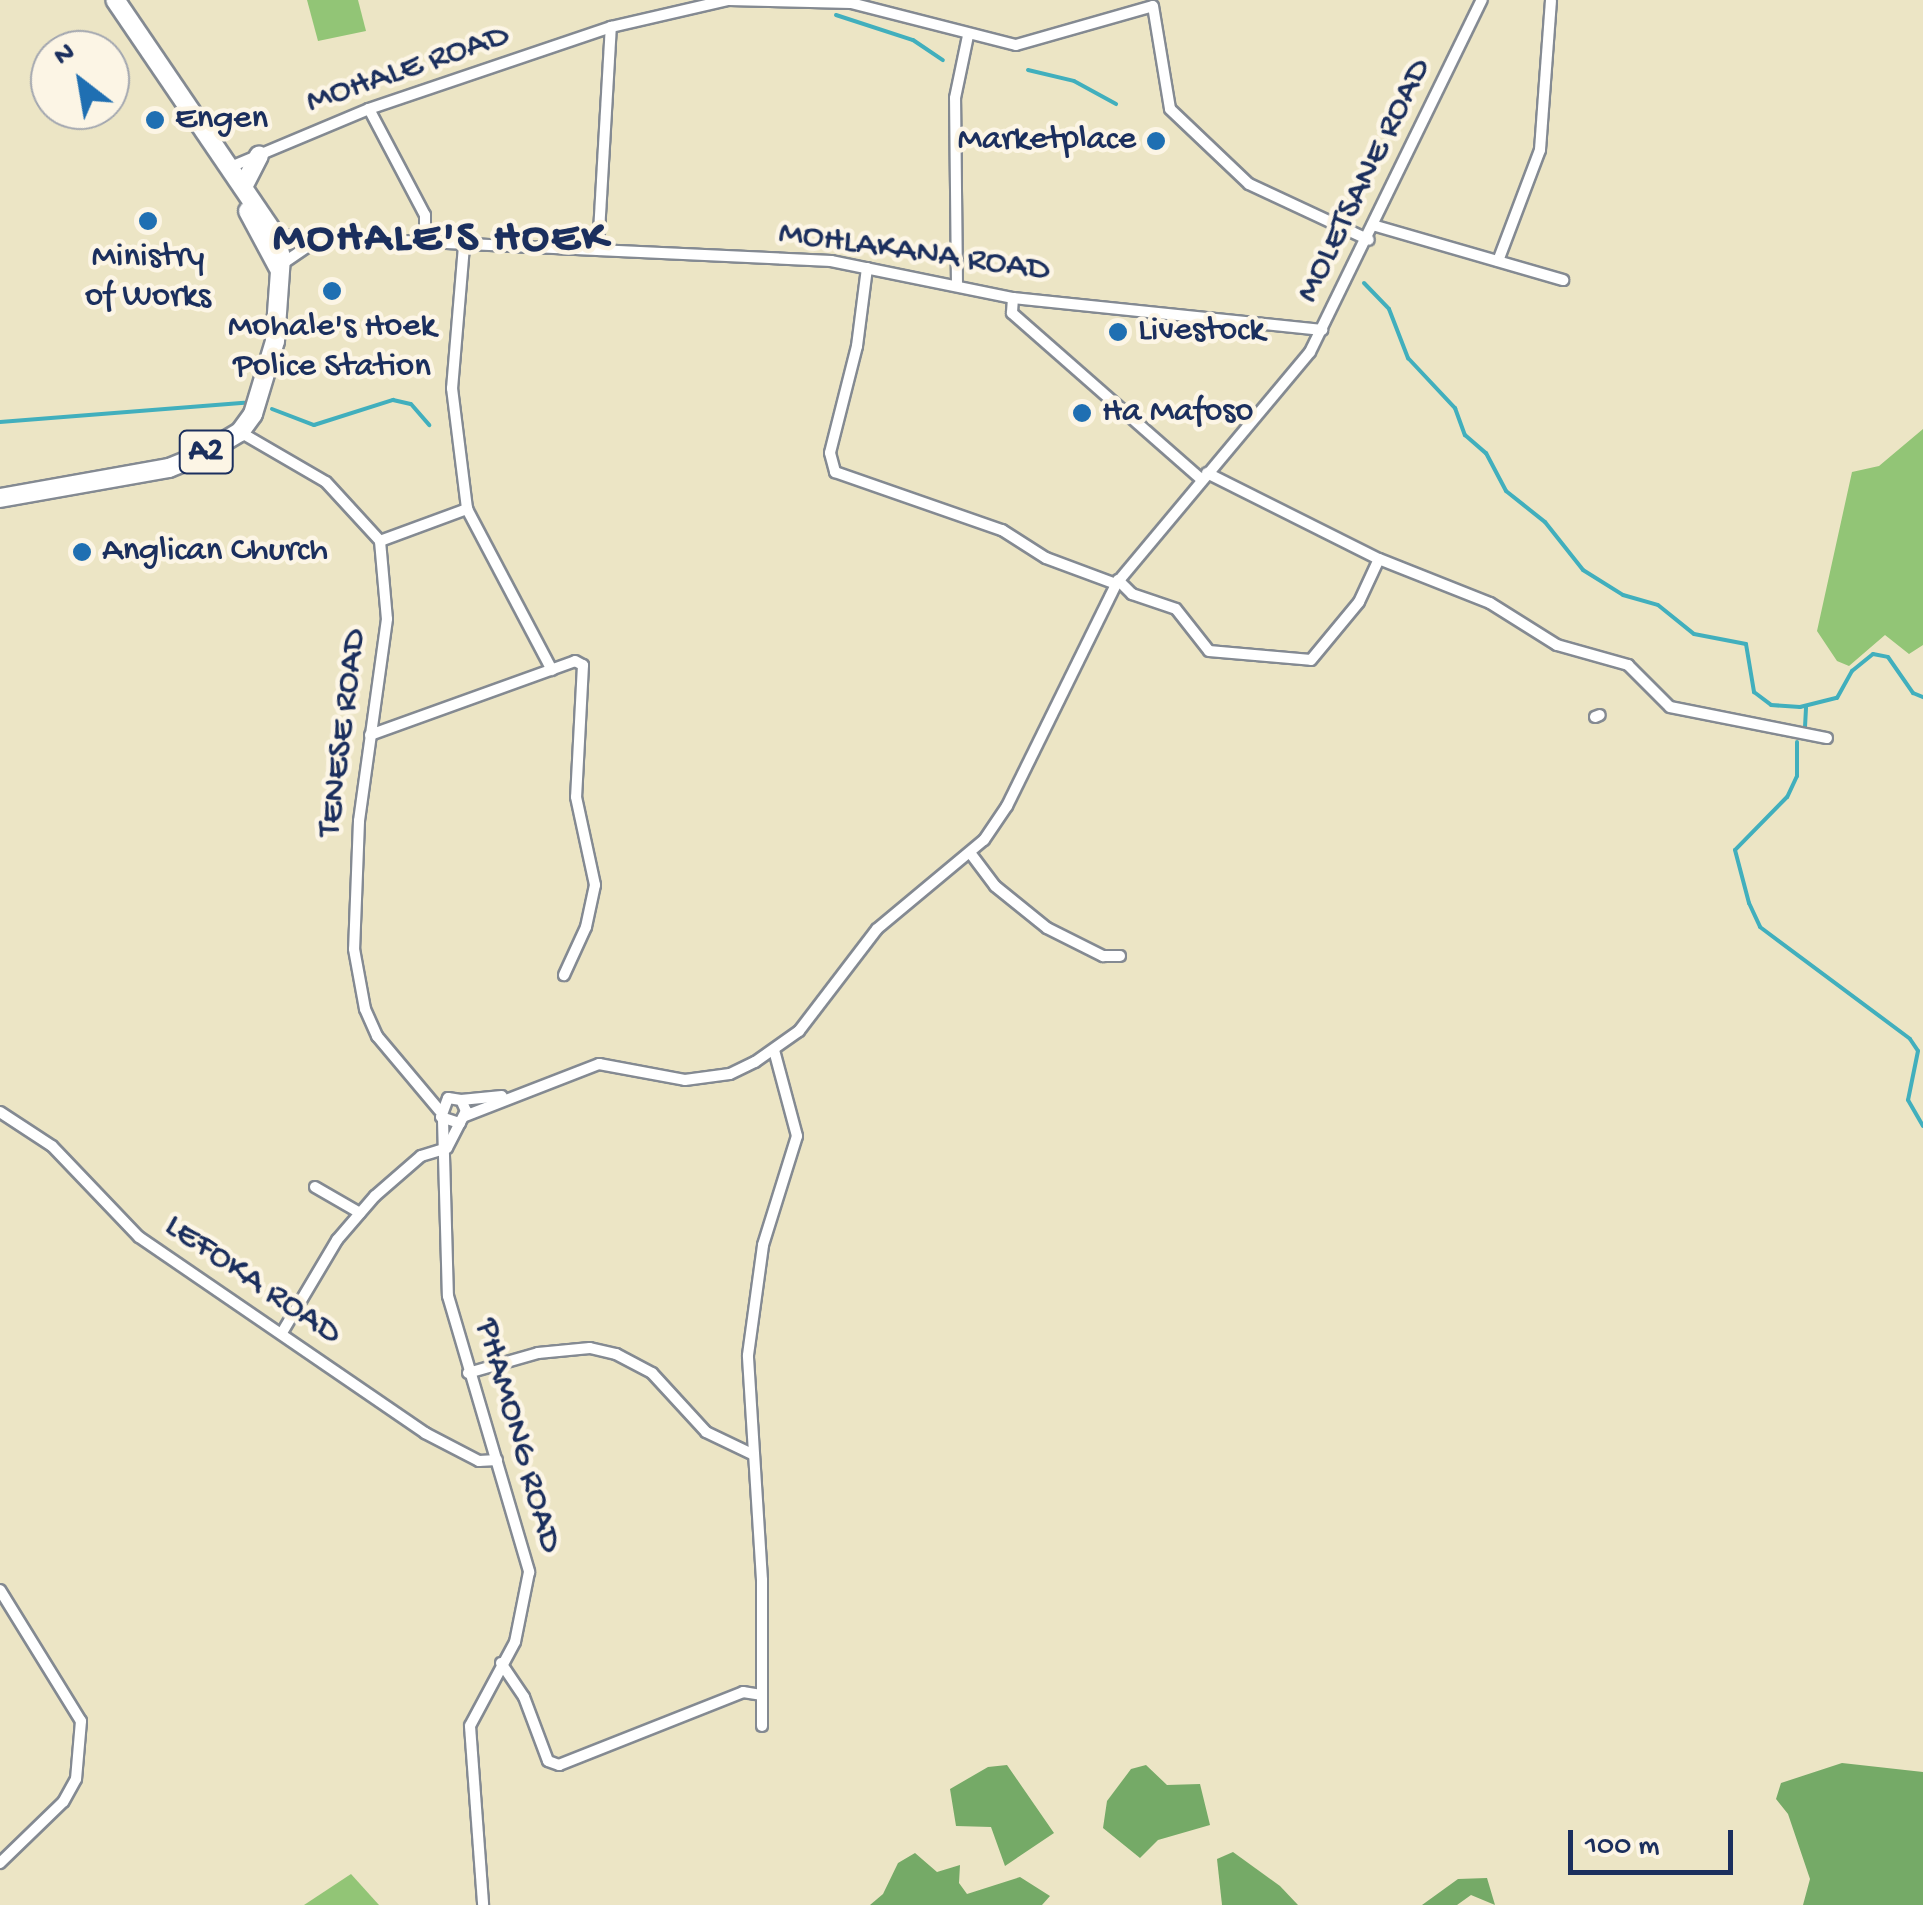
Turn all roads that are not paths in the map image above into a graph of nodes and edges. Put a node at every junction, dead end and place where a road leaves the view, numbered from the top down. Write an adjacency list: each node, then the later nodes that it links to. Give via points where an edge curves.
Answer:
1 (115, 0): 9 (main road, A2)
2 (728, 0): 5 (street, MOHALE ROAD); 6 (street, MOHALE ROAD, via 851,3)
3 (1482, 0): 11 (street, MOLETSANE ROAD)
4 (1551, 0): 18 (street, via 1540,150)
5 (611, 28): 7 (street, MOHALE ROAD); 17 (street)
6 (968, 36): 15 (street, MOHALE ROAD, via 1016,45 1153,6 1170,109 1248,184); 22 (street, via 955,98)
7 (369, 109): 8 (street, MOHALE ROAD); 14 (street, via 424,216)
8 (259, 156): 9 (street, MOHALE ROAD); 10 (main road)
9 (228, 168): 10 (main road, A2); 12 (main road, A2)
10 (244, 186): 12 (main road, A2)
11 (1376, 226): 15 (street, MOLETSANE ROAD); 18 (street)
12 (268, 237): 13 (street, MOHLAKANA ROAD); 19 (main road, A2)
13 (317, 240): 14 (street, MOHLAKANA ROAD); 19 (street)
14 (425, 240): 16 (street, MOHLAKANA ROAD)
15 (1368, 240): 24 (street, MOLETSANE ROAD)
16 (464, 246): 17 (street, MOHLAKANA ROAD); 28 (street, via 452,388)
17 (598, 250): 20 (street, MOHLAKANA ROAD)
18 (1498, 261): 21 (street)
19 (279, 267): 25 (main road, A2, via 275,341)
20 (866, 268): 22 (street, MOHLAKANA ROAD); 31 (street, via 857,346 830,453 834,472 1002,530 1046,558)
21 (1563, 280)
22 (956, 285): 23 (street, MOHLAKANA ROAD)
23 (1014, 298): 24 (street, MOHLAKANA ROAD); 26 (street, via 1012,312)
24 (1322, 330): 26 (street, MOLETSANE ROAD, via 1283,390)
25 (240, 432): 27 (main road, A2, via 168,468); 29 (street, via 326,482)
26 (1205, 476): 30 (street); 31 (street, MOLETSANE ROAD)
27 (0, 498)
28 (467, 509): 29 (street); 32 (street)
29 (380, 541): 33 (street, TENESE ROAD, via 386,620)
30 (1380, 559): 31 (street, via 1358,602 1312,660 1209,652 1176,608); 34 (street, via 1490,602 1557,645 1628,665 1670,708)
31 (1117, 582): 35 (street, MOLETSANE ROAD, via 1008,806)
32 (552, 670): 33 (street); 37 (street, via 583,664 576,796 595,885)
33 (370, 736): 39 (street, TENESE ROAD, via 354,888 358,979 377,1036)
34 (1827, 738)
35 (971, 854): 36 (street, via 995,886 1047,928 1103,956); 38 (street, MOLETSANE ROAD, via 878,929 814,1014)
36 (1120, 956)
37 (564, 975)
38 (774, 1050): 40 (street, MOLETSANE ROAD, via 705,1080 665,1080 608,1063); 51 (street, via 797,1136 763,1245 750,1326)
39 (425, 1091): 41 (street); 44 (street, TENESE ROAD)
40 (503, 1096): 42 (street, MOLETSANE ROAD); 45 (street, MOLETSANE ROAD)
41 (448, 1098): 42 (street, MOLETSANE ROAD); 44 (street)
42 (461, 1100): 45 (street)
43 (0, 1112): 49 (street, LEFOKA ROAD, via 52,1146 139,1237)
44 (441, 1115): 45 (street); 46 (street, PHAMONG ROAD)
45 (462, 1119): 46 (street, PHAMONG ROAD)
46 (447, 1148): 48 (street, via 421,1156); 50 (street, PHAMONG ROAD, via 448,1296)
47 (316, 1188): 48 (street)
48 (360, 1213): 49 (street)
49 (283, 1331): 52 (street, LEFOKA ROAD, via 447,1446 479,1462)
50 (468, 1373): 51 (street, via 538,1353 590,1348 616,1354 652,1373 706,1432); 52 (street, PHAMONG ROAD)
51 (752, 1454): 55 (street)
52 (497, 1460): 54 (street, PHAMONG ROAD, via 530,1572 526,1609)
53 (0, 1590): 57 (street, via 81,1721 76,1779 63,1802)
54 (501, 1663): 55 (street, via 524,1697 548,1761 559,1765 732,1696); 58 (street, PHAMONG ROAD, via 476,1708 468,1744)
55 (761, 1695): 56 (street)
56 (762, 1726)
57 (0, 1863)
58 (483, 1905)

